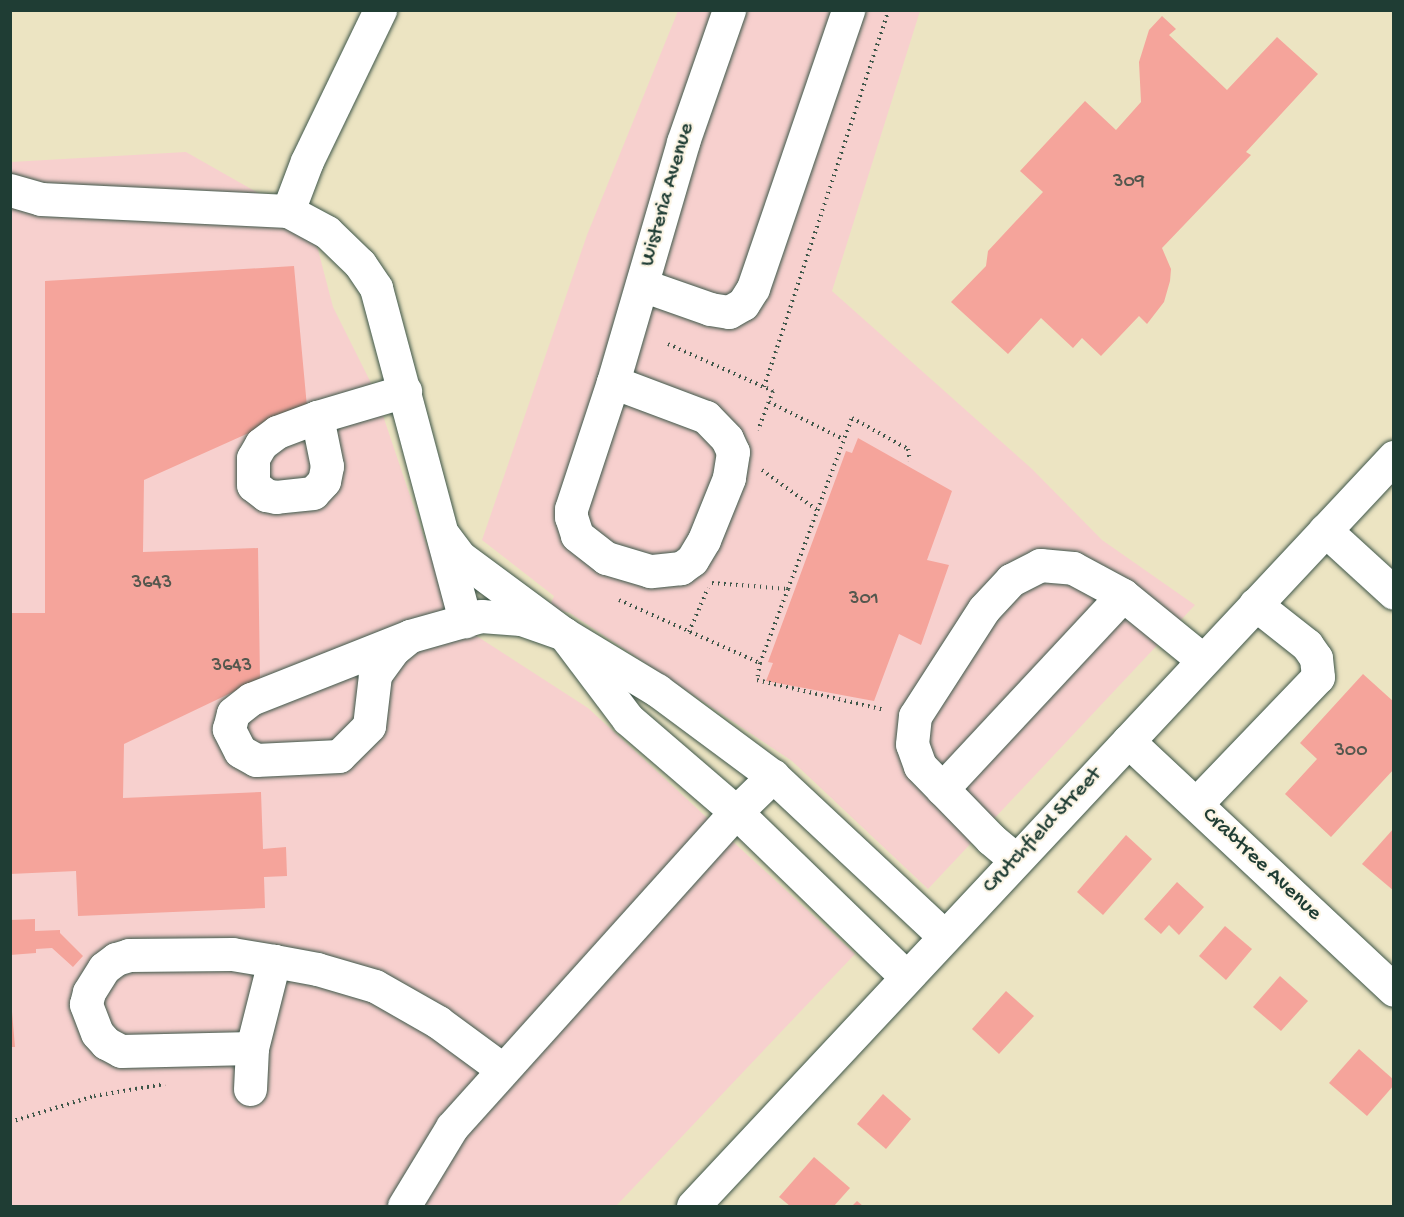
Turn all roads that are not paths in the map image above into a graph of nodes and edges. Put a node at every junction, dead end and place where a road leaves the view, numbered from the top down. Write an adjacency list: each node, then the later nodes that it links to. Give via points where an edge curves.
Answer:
1 (380, 10): 5 (street, via 307,161)
2 (729, 10): 6 (street, Wisteria Avenue, via 683,142)
3 (848, 10): 6 (street, via 753,288 743,304 729,312 710,309)
4 (10, 190): 5 (street, via 41,198)
5 (288, 211): 8 (street, via 327,231 360,264 376,288)
6 (642, 285): 7 (street, Wisteria Avenue)
7 (613, 382): 7 (street, Wisteria Avenue, via 573,496 573,527 586,544 623,564 662,572 681,568 692,560 704,540 729,478 733,452 727,439 706,417)
8 (405, 391): 9 (street); 11 (street)
9 (316, 417)
10 (1394, 457): 12 (street, Crutchfield Street)
11 (440, 530): 16 (street); 17 (street, via 460,557)
12 (1325, 530): 13 (street); 15 (street, Crutchfield Street)
13 (1394, 593)
14 (1123, 595): 19 (street); 22 (street); 22 (street, via 1073,568 1040,565 1011,580 984,609 915,716 912,744 920,766)
15 (1255, 604): 19 (street, Crutchfield Street); 23 (street, via 1307,645 1316,658 1318,677)
16 (465, 621): 17 (street, via 481,616 521,619); 18 (street)
17 (564, 634): 21 (street, via 657,690); 24 (street, via 628,719)
18 (410, 636): 18 (street, via 251,699 232,713 229,729 240,751 256,760 339,756 369,726 375,675 393,650)
19 (1203, 660): 20 (street, Crutchfield Street)
20 (1128, 741): 23 (street, Crabtree Avenue); 25 (street, Crutchfield Street)
21 (773, 776): 24 (street); 26 (street)
22 (942, 789): 25 (street)
23 (1196, 804): 29 (street, Crabtree Avenue)
24 (736, 812): 28 (street); 31 (street)
25 (1016, 860): 26 (street, Crutchfield Street)
26 (944, 936): 28 (street, Crutchfield Street)
27 (274, 961): 30 (street); 30 (street, via 232,954 129,956 104,968 89,992 86,1004 96,1033 121,1051); 31 (street, via 375,986 438,1022)
28 (906, 977): 34 (street, Crutchfield Street)
29 (1394, 990)
30 (252, 1048): 32 (street)
31 (502, 1069): 33 (street, via 452,1127)
32 (250, 1089)
33 (404, 1206)
34 (693, 1206)

